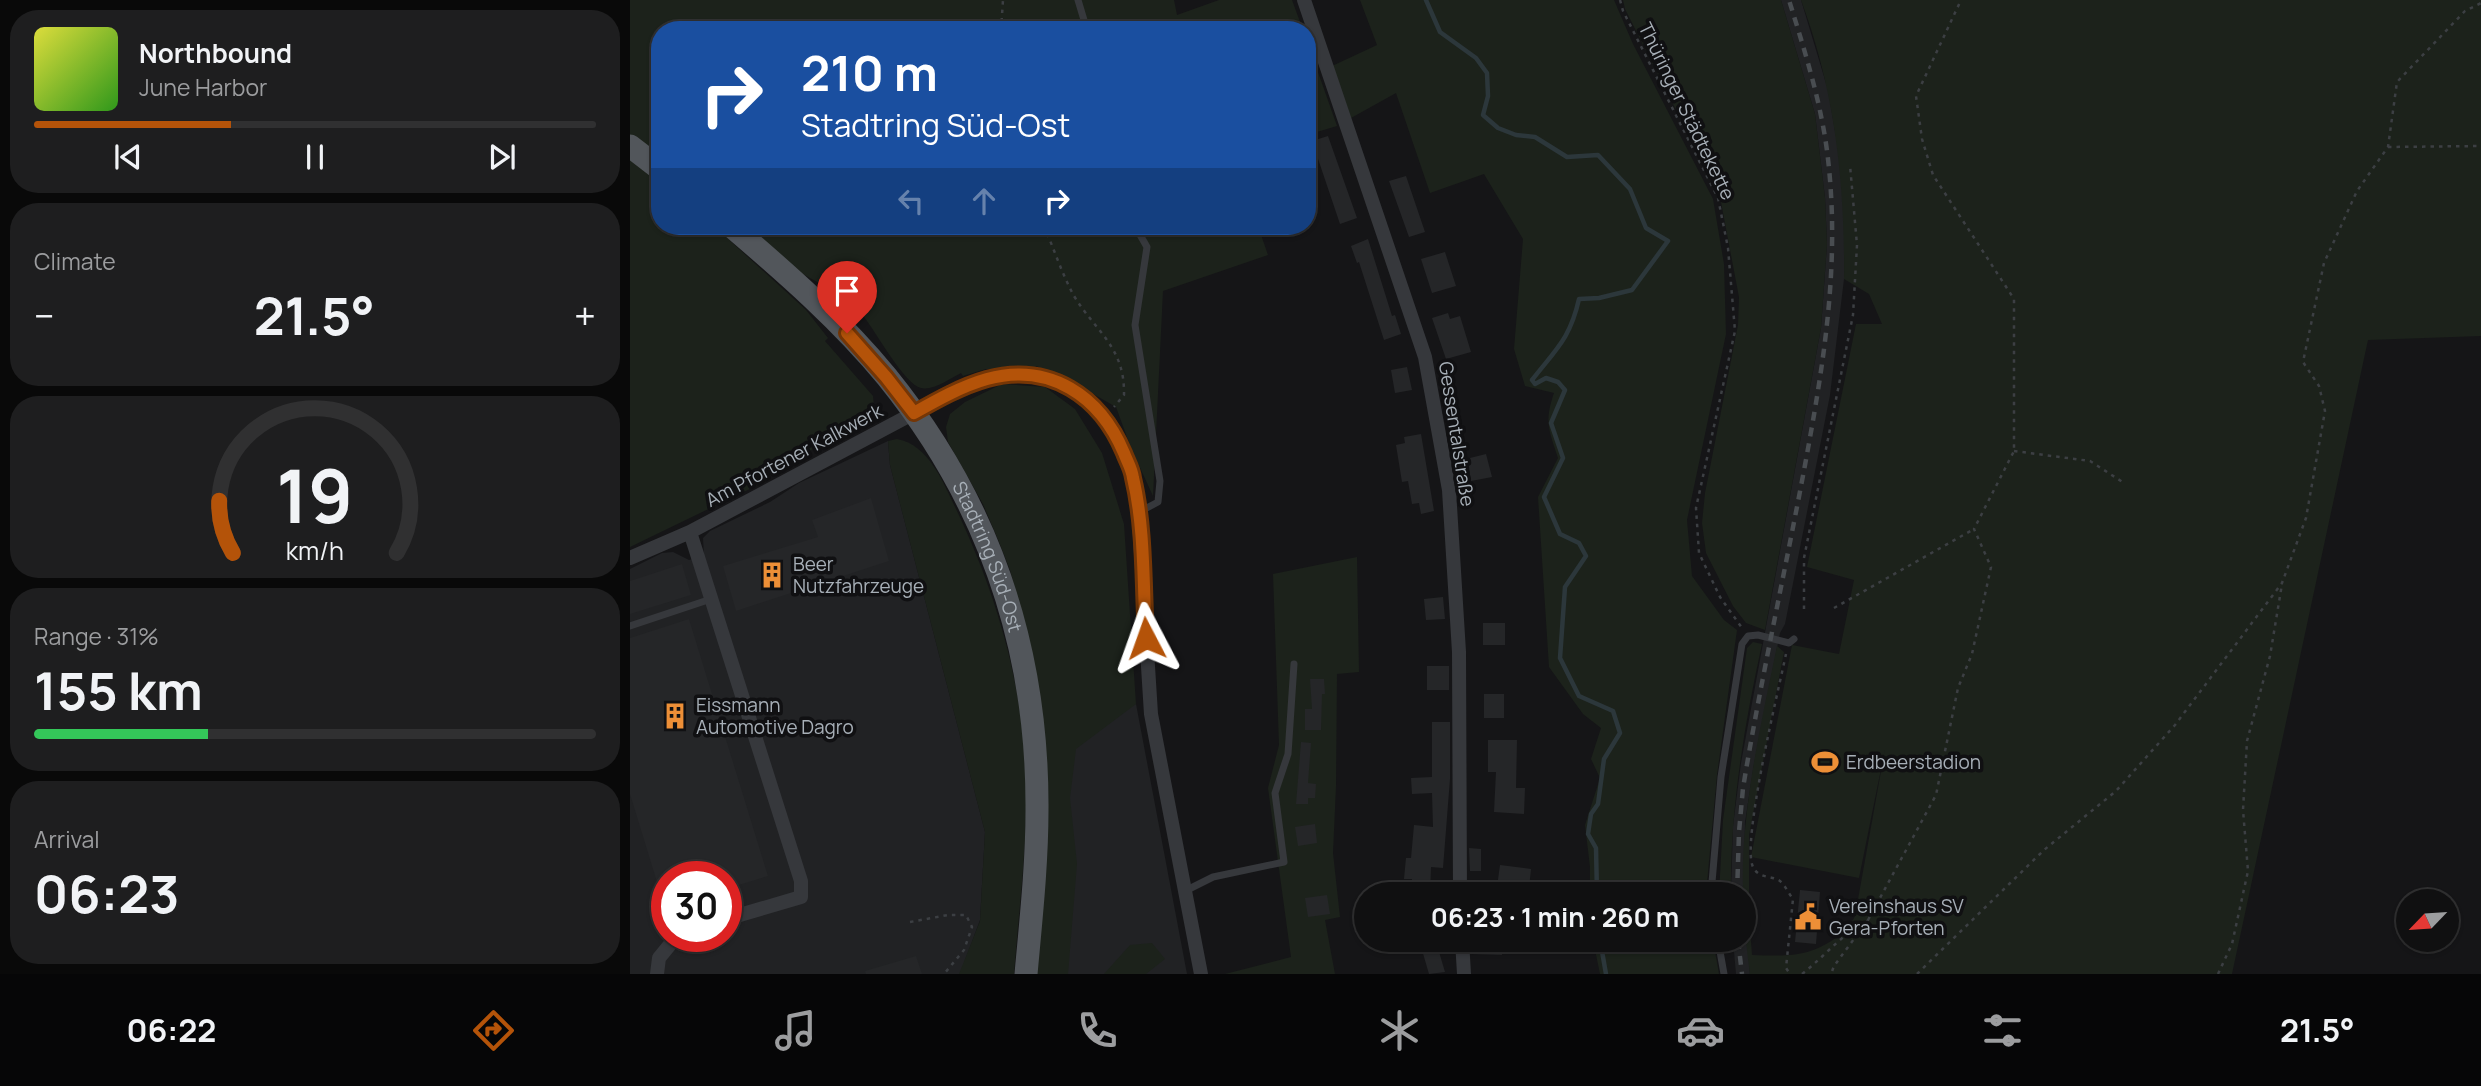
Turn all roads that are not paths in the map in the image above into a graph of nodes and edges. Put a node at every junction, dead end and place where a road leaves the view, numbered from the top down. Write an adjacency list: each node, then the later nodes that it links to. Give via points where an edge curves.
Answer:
1 (1078, 0): 3 (lane)
2 (1304, 0): 4 (street, Gessentalstraße)
3 (1084, 21)
4 (1311, 21)
5 (1316, 35): 18 (street, Gessentalstraße, via 1425,357 1446,477 1459,652)
6 (630, 146): 7 (main road)
7 (651, 162)
8 (741, 235): 10 (main road, Stadtring Süd-Ost, via 819,304)
9 (1140, 235): 11 (lane, via 1147,247 1135,325 1160,481 1158,502)
10 (914, 413): 11 (street, Am Pfortener Kalkwerk, via 988,379 1044,376 1068,386 1086,398 1118,439 1133,475); 12 (street, Am Pfortener Kalkwerk); 26 (main road, Stadtring Süd-Ost, via 979,523 1000,574 1023,659 1037,809)
11 (1138, 512): 20 (street, Am Pfortener Kalkwerk, via 1151,714)
12 (690, 532): 13 (street, Am Pfortener Kalkwerk); 14 (street)
13 (630, 558)
14 (711, 599): 15 (lane); 21 (street, via 801,881 801,897)
15 (630, 626)
16 (1792, 641): 19 (lane, via 1758,635 1748,636 1742,644 1721,777)
17 (1294, 664): 20 (lane, via 1287,754 1275,793 1284,862 1213,877)
18 (1460, 882)
19 (1713, 882)
20 (1185, 891): 27 (street, Am Pfortener Kalkwerk)
21 (742, 914)
22 (663, 952): 25 (street)
23 (1463, 952): 28 (street)
24 (1720, 952): 29 (lane)
25 (657, 974)
26 (1026, 974)
27 (1201, 974)
28 (1464, 974)
29 (1724, 974)

